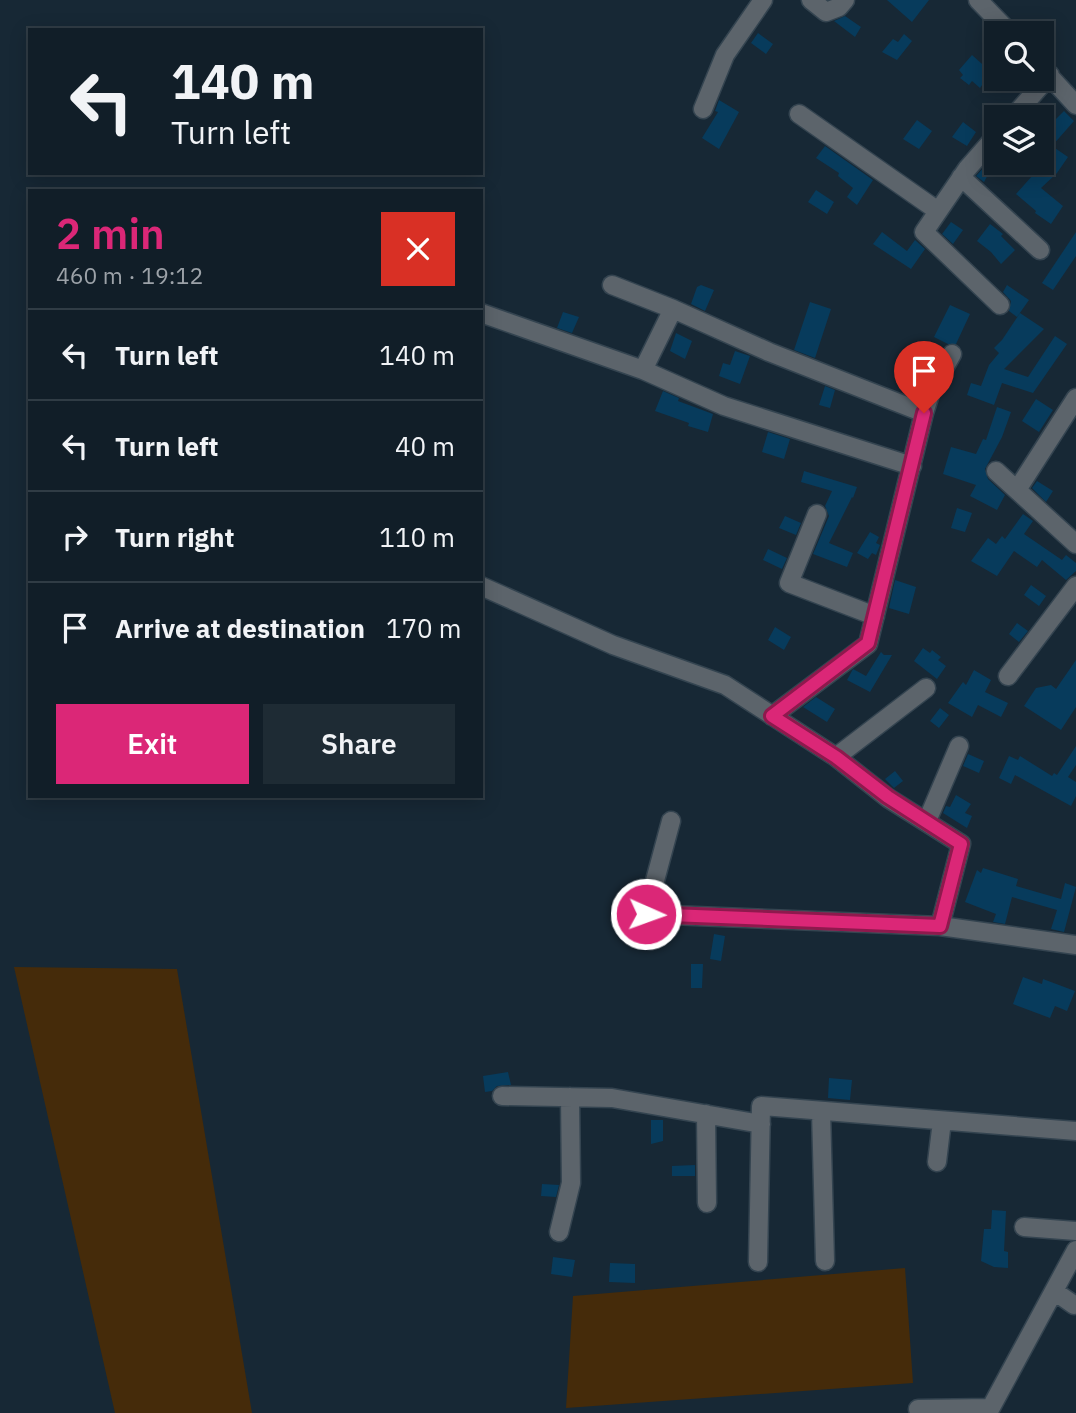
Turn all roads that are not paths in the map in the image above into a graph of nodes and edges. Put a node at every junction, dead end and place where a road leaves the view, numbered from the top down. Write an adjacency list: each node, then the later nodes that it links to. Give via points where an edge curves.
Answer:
1 (763, 0): 8 (street, via 725,55)
2 (811, 0): 3 (street, via 826,12)
3 (845, 0)
4 (978, 0): 5 (street)
5 (998, 21)
6 (1054, 80): 7 (street)
7 (1076, 105)
8 (703, 109)
9 (799, 114): 12 (street)
10 (984, 150): 11 (street)
11 (961, 177): 12 (street); 13 (street)
12 (938, 211): 15 (street, via 923,232)
13 (1040, 250)
14 (612, 285): 16 (street)
15 (1000, 305)
16 (673, 309): 19 (street); 21 (street)
17 (483, 314): 19 (street)
18 (952, 354): 21 (street)
19 (643, 370): 22 (street, via 724,406)
20 (1076, 398): 24 (street)
21 (924, 413): 22 (street)
22 (912, 466): 29 (street)
23 (996, 471): 24 (street)
24 (1017, 490): 26 (street)
25 (817, 513): 29 (street, via 789,583)
26 (1076, 544)
27 (1076, 586): 30 (street)
28 (483, 587): 32 (street, via 613,645 725,685)
29 (875, 616): 32 (street, via 868,643)
30 (1008, 676)
31 (926, 688): 34 (street)
32 (772, 716): 34 (street)
33 (959, 747): 36 (street)
34 (836, 757): 36 (street)
35 (671, 821): 37 (street, via 646,914)
36 (927, 821): 37 (street, via 961,844)
37 (940, 926): 38 (street)
38 (1076, 945)
39 (502, 1096): 40 (street)
40 (570, 1097): 42 (street, via 612,1098); 50 (street, via 571,1184)
41 (821, 1111): 43 (street); 44 (street, via 761,1105); 52 (street)
42 (706, 1114): 44 (street); 47 (street)
43 (942, 1121): 45 (street); 46 (street)
44 (761, 1124): 53 (street)
45 (1076, 1131)
46 (937, 1162)
47 (707, 1203)
48 (1024, 1227): 49 (street)
49 (1076, 1231)
50 (559, 1232)
51 (1076, 1250): 54 (street)
52 (825, 1261)
53 (758, 1262)
54 (1054, 1291): 55 (street); 57 (street)
55 (1074, 1305)
56 (918, 1409): 57 (street)
57 (989, 1411)

